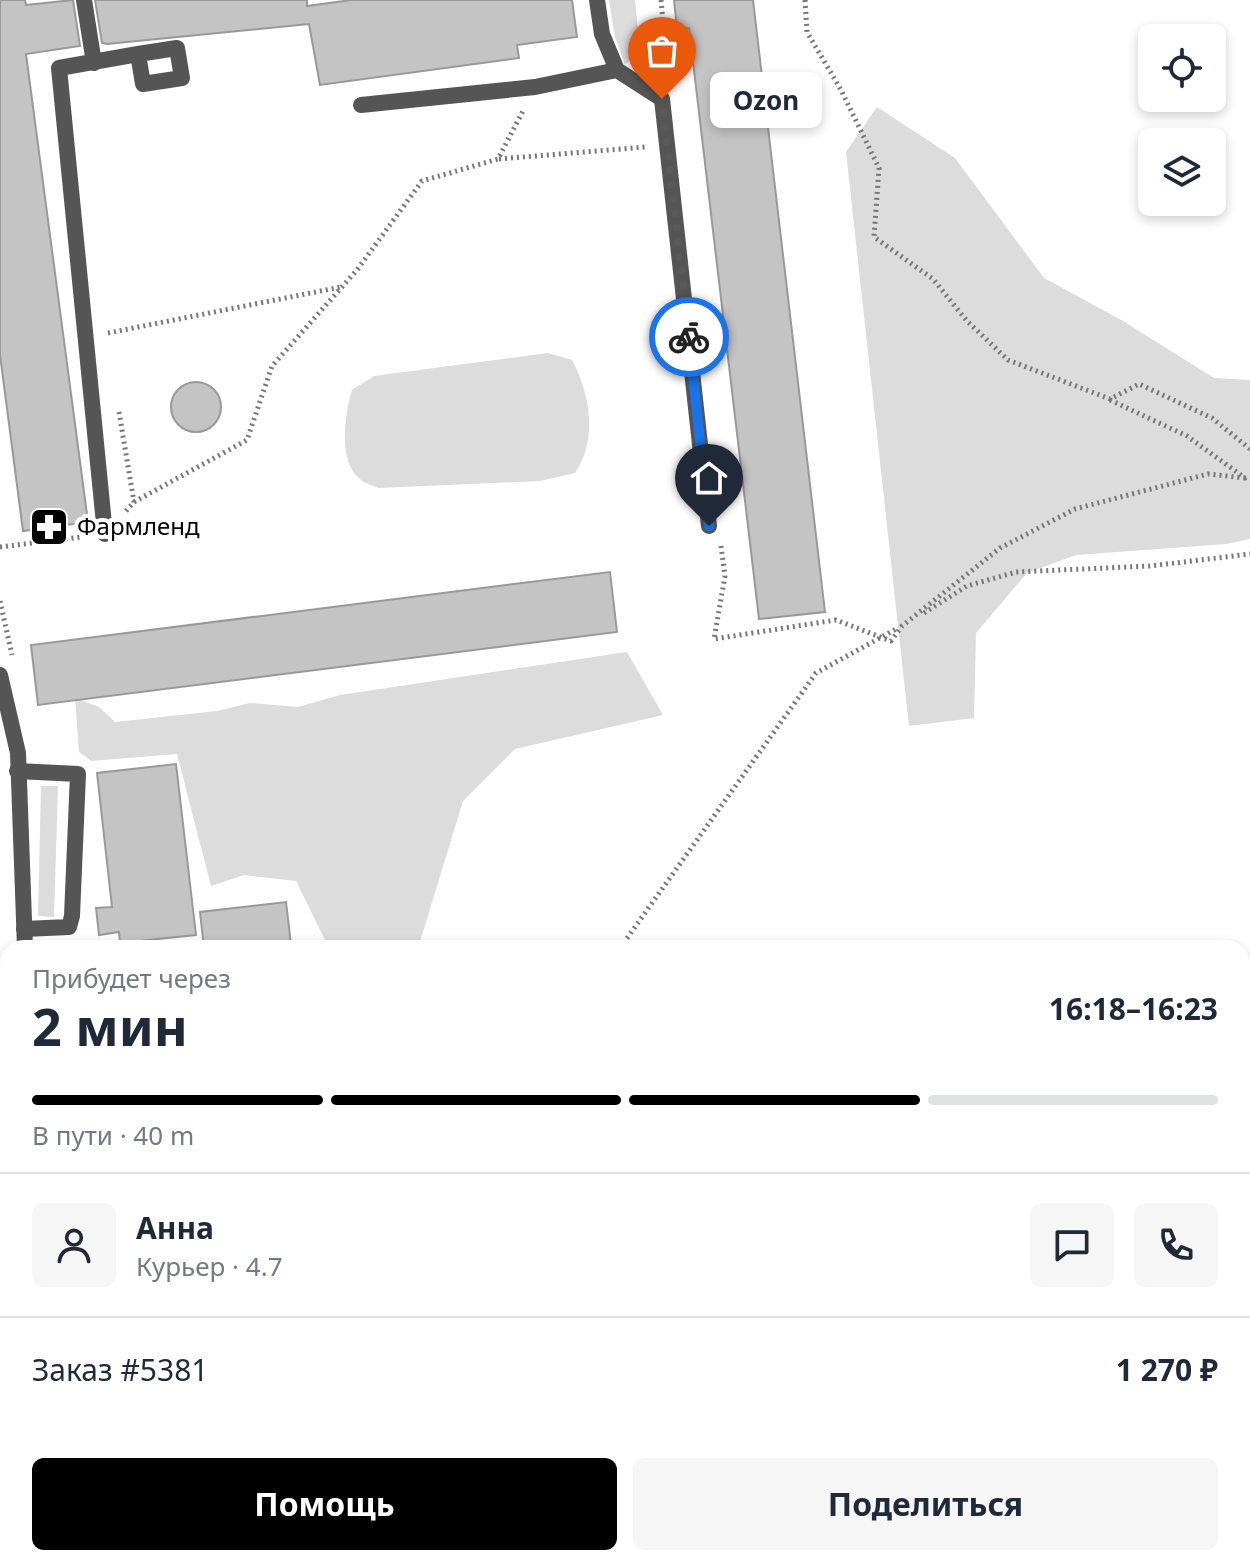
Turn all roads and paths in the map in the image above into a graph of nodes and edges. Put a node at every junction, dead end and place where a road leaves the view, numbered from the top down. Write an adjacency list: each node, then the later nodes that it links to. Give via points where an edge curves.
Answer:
1 (84, 0): 5 (street)
2 (597, 0): 6 (street, via 602,34)
3 (805, 0): 13 (path, via 807,32 879,168 874,237 933,279 1008,360)
4 (138, 54): 5 (street)
5 (94, 63): 19 (street, via 59,68)
6 (617, 70): 7 (street); 9 (street, via 662,99)
7 (535, 87): 8 (street); 10 (path)
8 (361, 105)
9 (666, 145): 10 (path); 18 (street)
10 (498, 159): 11 (path, via 422,181)
11 (341, 287): 12 (path, via 107,333); 17 (path, via 272,366 247,440)
12 (109, 348)
13 (1110, 399): 15 (path, via 1139,384 1212,418); 16 (path, via 1187,436)
14 (119, 410): 17 (path)
15 (1250, 449)
16 (1247, 477): 23 (path, via 1208,474 1075,509 1000,548)
17 (134, 502): 19 (path)
18 (709, 526)
19 (105, 534): 20 (path)
20 (0, 547)
21 (1250, 554): 23 (path, via 1150,566 1016,572 967,586)
22 (725, 576): 23 (path, via 714,639 836,620 891,641)
23 (902, 626): 28 (path, via 816,673)
24 (0, 675): 25 (street, via 18,753)
25 (17, 771): 26 (street); 26 (street, via 78,774 69,927)
26 (24, 929): 27 (street)
27 (25, 940)
28 (626, 940)

